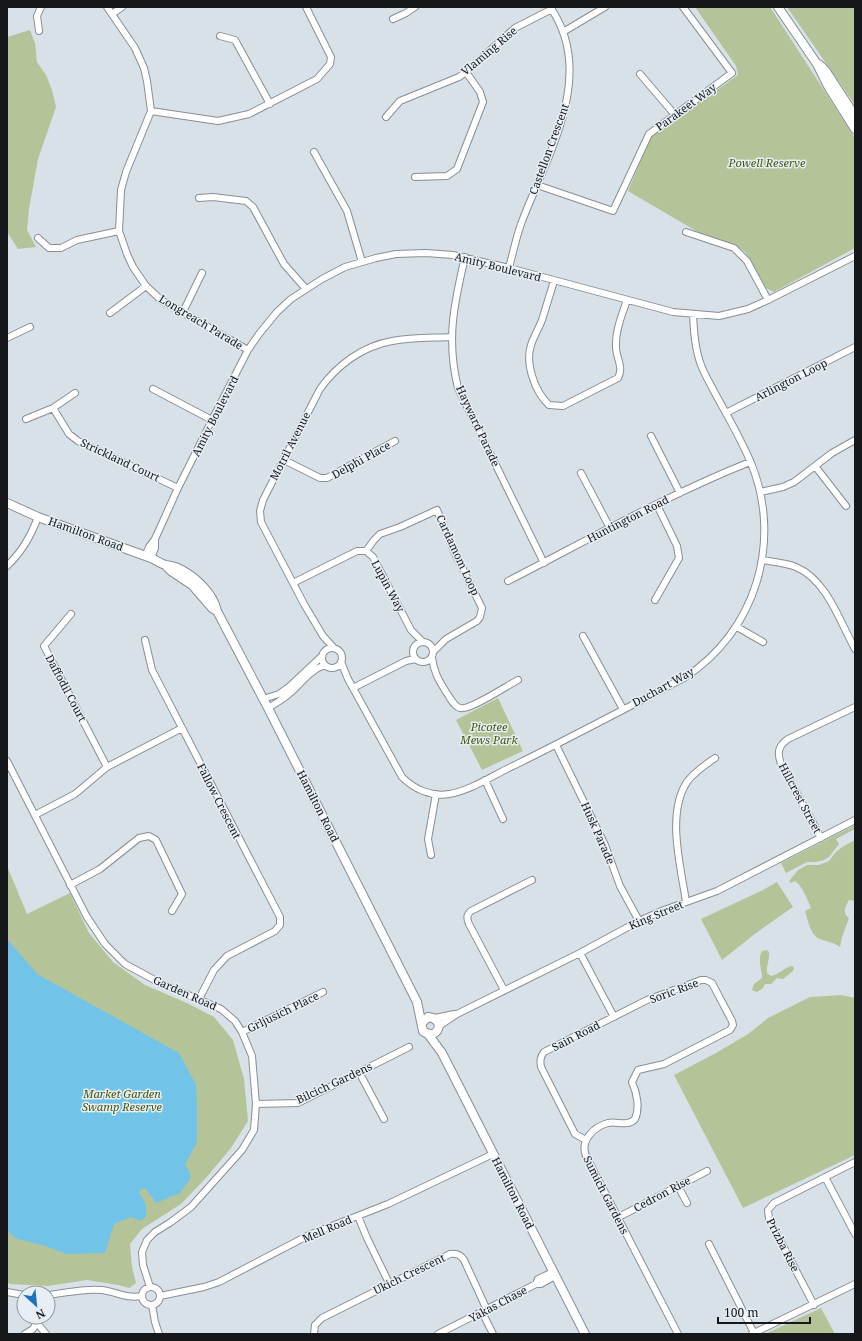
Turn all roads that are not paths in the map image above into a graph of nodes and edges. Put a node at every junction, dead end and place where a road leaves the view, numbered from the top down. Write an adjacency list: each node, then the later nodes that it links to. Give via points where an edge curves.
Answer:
1 (41, 7): 12 (street, via 36,16)
2 (107, 7): 10 (street, Longreach Parade)
3 (122, 7): 10 (street)
4 (306, 7): 18 (street, via 329,51 331,62 317,79)
5 (415, 7): 11 (street)
6 (605, 7): 13 (street)
7 (683, 7): 20 (street, Parakeet Way, via 732,74)
8 (551, 8): 13 (street, Castellon Crescent); 16 (street, Vlaming Rise, via 515,28)
9 (780, 8): 15 (main road)
10 (112, 14): 19 (street, Longreach Parade, via 135,48 144,68)
11 (393, 19)
12 (39, 31)
13 (563, 32): 26 (street, Castellon Crescent, via 570,65 567,102)
14 (220, 36): 18 (street, via 235,40)
15 (818, 64): 21 (main road, via 825,70); 23 (main road, via 828,86)
16 (466, 72): 22 (street, Vlaming Rise, via 400,101); 25 (street, via 480,92 483,102 457,169 447,176)
17 (640, 74): 20 (street)
18 (270, 104): 19 (street, via 249,114 218,121)
19 (151, 111): 28 (street, Longreach Parade, via 121,190)
20 (675, 115): 26 (street, Parakeet Way, via 649,134 613,211)
21 (855, 116)
22 (386, 117)
23 (855, 129)
24 (314, 152): 33 (street, via 347,211)
25 (415, 177)
26 (537, 185): 34 (street, Castellon Crescent, via 521,225)
27 (199, 198): 38 (street, via 247,198 284,264)
28 (119, 231): 30 (street, via 77,240 61,248 49,248); 37 (street, Longreach Parade, via 133,267)
29 (686, 232): 40 (street, via 734,248 747,261)
30 (38, 238)
31 (855, 256): 40 (street, Amity Boulevard)
32 (465, 257): 33 (street, Amity Boulevard, via 413,253 386,255); 34 (street, Amity Boulevard); 45 (street, Hayward Parade, via 455,299)
33 (362, 262): 38 (street, Amity Boulevard, via 328,275)
34 (509, 268): 36 (street, Amity Boulevard)
35 (202, 273): 41 (street)
36 (554, 281): 39 (street, Amity Boulevard); 39 (street, via 542,321 530,347 531,374 549,405 563,406 618,378 621,371 616,342)
37 (146, 286): 41 (street, Longreach Parade, via 161,300); 42 (street)
38 (306, 289): 48 (street, Amity Boulevard, via 277,312)
39 (627, 300): 43 (street, Amity Boulevard)
40 (768, 300): 43 (street, Amity Boulevard, via 748,309 719,316)
41 (183, 312): 48 (street, Longreach Parade)
42 (110, 313)
43 (693, 315): 52 (street, Duchart Way, via 694,341 701,364)
44 (30, 327): 46 (street)
45 (451, 337): 58 (street, Motril Avenue, via 410,338 384,343 362,352 341,366 320,389); 73 (street, Hayward Parade, via 458,388)
46 (7, 338)
47 (855, 347): 52 (street, Arlington Loop)
48 (248, 350): 54 (street, Amity Boulevard)
49 (153, 389): 54 (street)
50 (75, 393): 51 (street)
51 (53, 408): 53 (street); 62 (street, Strickland Court, via 69,434 78,441)
52 (726, 413): 59 (street, Duchart Way)
53 (26, 419)
54 (212, 420): 62 (street, Amity Boulevard)
55 (651, 436): 64 (street)
56 (855, 440): 60 (street)
57 (395, 441): 58 (street, Delphi Place, via 327,478 320,478)
58 (284, 460): 76 (street, Motril Avenue, via 262,500 260,517)
59 (750, 462): 63 (street, Duchart Way); 64 (street, Huntington Road)
60 (815, 466): 63 (street, via 794,482); 67 (street)
61 (581, 473): 69 (street)
62 (178, 488): 71 (street, Amity Boulevard, via 155,539 155,548)
63 (760, 492): 72 (street, Duchart Way, via 763,519)
64 (680, 493): 66 (street, Huntington Road)
65 (7, 503): 68 (main road, Hamilton Road)
66 (657, 505): 69 (street, Huntington Road); 77 (street, via 677,546 679,558)
67 (846, 506)
68 (38, 517): 71 (main road, Hamilton Road); 74 (street, via 28,540)
69 (610, 528): 73 (street, Huntington Road)
70 (366, 551): 76 (street, Lupin Way, via 357,551); 80 (street, Lupin Way, via 373,557); 83 (street, Cardamom Loop, via 380,534 437,510 482,608 477,621)
71 (148, 557): 104 (main road, Hamilton Road, via 179,568 211,598)
72 (762, 560): 79 (street, Duchart Way, via 751,597); 90 (street, via 796,567 814,579 825,592)
73 (544, 562): 75 (street, Huntington Road)
74 (7, 566)
75 (508, 581)
76 (293, 583): 81 (street, Motril Avenue)
77 (654, 600)
78 (71, 614): 112 (street, Daffodil Court, via 44,646)
79 (737, 627): 86 (street); 107 (street, Duchart Way, via 698,669)
80 (411, 630): 85 (street, Lupin Way); 89 (street, Lupin Way)
81 (323, 636): 88 (street, Motril Avenue); 92 (street, Motril Avenue)
82 (583, 636): 107 (street)
83 (446, 639): 87 (street, Cardamom Loop); 91 (street, Cardamom Loop)
84 (145, 640): 108 (street, Fallow Crescent, via 152,670)
85 (422, 642): 87 (street); 89 (street, via 418,642)
86 (763, 642)
87 (429, 643): 91 (street)
88 (333, 647): 92 (street, via 328,648); 96 (street, via 341,652)
89 (414, 649): 94 (street); 95 (street)
90 (855, 649)
91 (434, 651): 93 (street)
92 (323, 654): 98 (street, via 323,662); 104 (street, via 290,688)
93 (432, 658): 97 (street); 100 (street)
94 (416, 659): 95 (street); 97 (street)
95 (406, 661): 103 (street)
96 (342, 662): 99 (street); 101 (street, Duchart Way)
97 (423, 662): 100 (street)
98 (326, 665): 99 (street); 106 (street, via 318,668)
99 (334, 668): 101 (street, Duchart Way)
100 (434, 671): 102 (street, via 458,708 472,706)
101 (348, 679): 103 (street, Duchart Way)
102 (518, 680)
103 (353, 688): 114 (street, Duchart Way, via 402,777 420,790)
104 (264, 699): 106 (main road, Hamilton Road)
105 (855, 707): 118 (street, Hillcrest Street, via 788,739 778,750 779,759)
106 (268, 708): 129 (main road, Hamilton Road)
107 (623, 709): 109 (street, Duchart Way)
108 (182, 728): 112 (street); 128 (street, Fallow Crescent, via 280,918 280,925 275,931 227,956 214,970)
109 (556, 745): 113 (street, Duchart Way); 124 (street, Husk Parade, via 605,845 620,886)
110 (715, 758): 122 (street, via 686,784 678,810 676,840)
111 (7, 761): 115 (street, Garden Road)
112 (108, 767): 115 (street, via 75,794)
113 (485, 780): 114 (street, Duchart Way, via 456,792); 116 (street)
114 (436, 794): 119 (street, via 428,839)
115 (35, 815): 121 (street, Garden Road)
116 (503, 819)
117 (855, 820): 118 (street, King Street)
118 (821, 838): 122 (street, King Street, via 717,891)
119 (431, 855)
120 (532, 880): 126 (street, via 467,914 469,924)
121 (70, 885): 123 (street, via 100,869 139,838 149,836 156,840 182,894); 128 (street, Garden Road, via 105,944 126,964 160,983)
122 (686, 902): 124 (street, King Street)
123 (172, 911)
124 (639, 921): 125 (street, King Street)
125 (580, 953): 126 (street, King Street); 131 (street)
126 (504, 990): 130 (street, King Street)
127 (323, 992): 136 (street, Grljusich Place)
128 (200, 999): 136 (street, Garden Road, via 221,1009)
129 (417, 1002): 132 (main road, Hamilton Road); 133 (main road, Hamilton Road)
130 (458, 1014): 132 (street, King Street); 135 (street, King Street)
131 (614, 1016): 134 (street, Soric Rise, via 658,995 706,980 715,985); 143 (street, Sain Road, via 544,1052 540,1059 541,1067 575,1134)
132 (434, 1018): 133 (main road, via 428,1017); 135 (main road, via 438,1022)
133 (422, 1023): 137 (main road, via 422,1029)
134 (733, 1025): 143 (street, Sumich Gardens, via 730,1030 667,1063 638,1070 632,1082 637,1098 635,1120 628,1124 615,1122 600,1126)
135 (438, 1028): 137 (main road, via 433,1034); 139 (main road, Hamilton Road)
136 (242, 1032): 141 (street, Garden Road, via 252,1056)
137 (428, 1034): 139 (main road, Hamilton Road)
138 (408, 1047): 140 (street, Bilcich Gardens)
139 (442, 1053): 144 (main road, Hamilton Road)
140 (359, 1072): 141 (street, Bilcich Gardens, via 298,1103); 142 (street)
141 (256, 1104): 157 (street, Garden Road, via 254,1130 242,1150 191,1207 147,1240 142,1252)
142 (384, 1119)
143 (586, 1140): 151 (street, Sumich Gardens, via 586,1156)
144 (493, 1154): 150 (street, Mell Road); 154 (main road, Hamilton Road)
145 (855, 1162): 147 (street, Prizba Rise)
146 (707, 1171): 148 (street, Cedron Rise)
147 (825, 1177): 152 (street); 162 (street, Prizba Rise, via 774,1202 768,1210 769,1219)
148 (678, 1186): 149 (street); 151 (street, Cedron Rise)
149 (687, 1203)
150 (358, 1216): 155 (street); 160 (street, Mell Road, via 309,1235 219,1282)
151 (617, 1218): 175 (street, Sumich Gardens)
152 (855, 1234)
153 (708, 1244): 176 (street)
154 (554, 1274): 163 (street, Yakas Chase, via 538,1280 536,1284); 174 (main road, Hamilton Road)
155 (389, 1283): 163 (street, Ukich Crescent, via 450,1254 456,1254 464,1260); 170 (street, Ukich Crescent, via 322,1318 315,1325)
156 (855, 1284): 162 (street)
157 (150, 1288): 159 (street, via 145,1289); 160 (street, via 156,1289)
158 (56, 1294): 159 (street, via 91,1290 108,1291 129,1297)
159 (142, 1296): 161 (street, via 144,1302)
160 (160, 1296): 161 (street)
161 (152, 1305): 169 (street)
162 (814, 1305): 176 (street)
163 (484, 1311): 166 (street, Yakas Chase); 173 (street)
164 (36, 1325): 167 (street)
165 (38, 1325): 168 (street)
166 (452, 1327): 171 (street, Yakas Chase); 172 (street)
167 (25, 1334)
168 (46, 1334)
169 (159, 1334)
170 (314, 1334)
171 (438, 1334)
172 (455, 1334)
173 (493, 1334)
174 (585, 1334)
175 (678, 1334)
176 (753, 1334)

